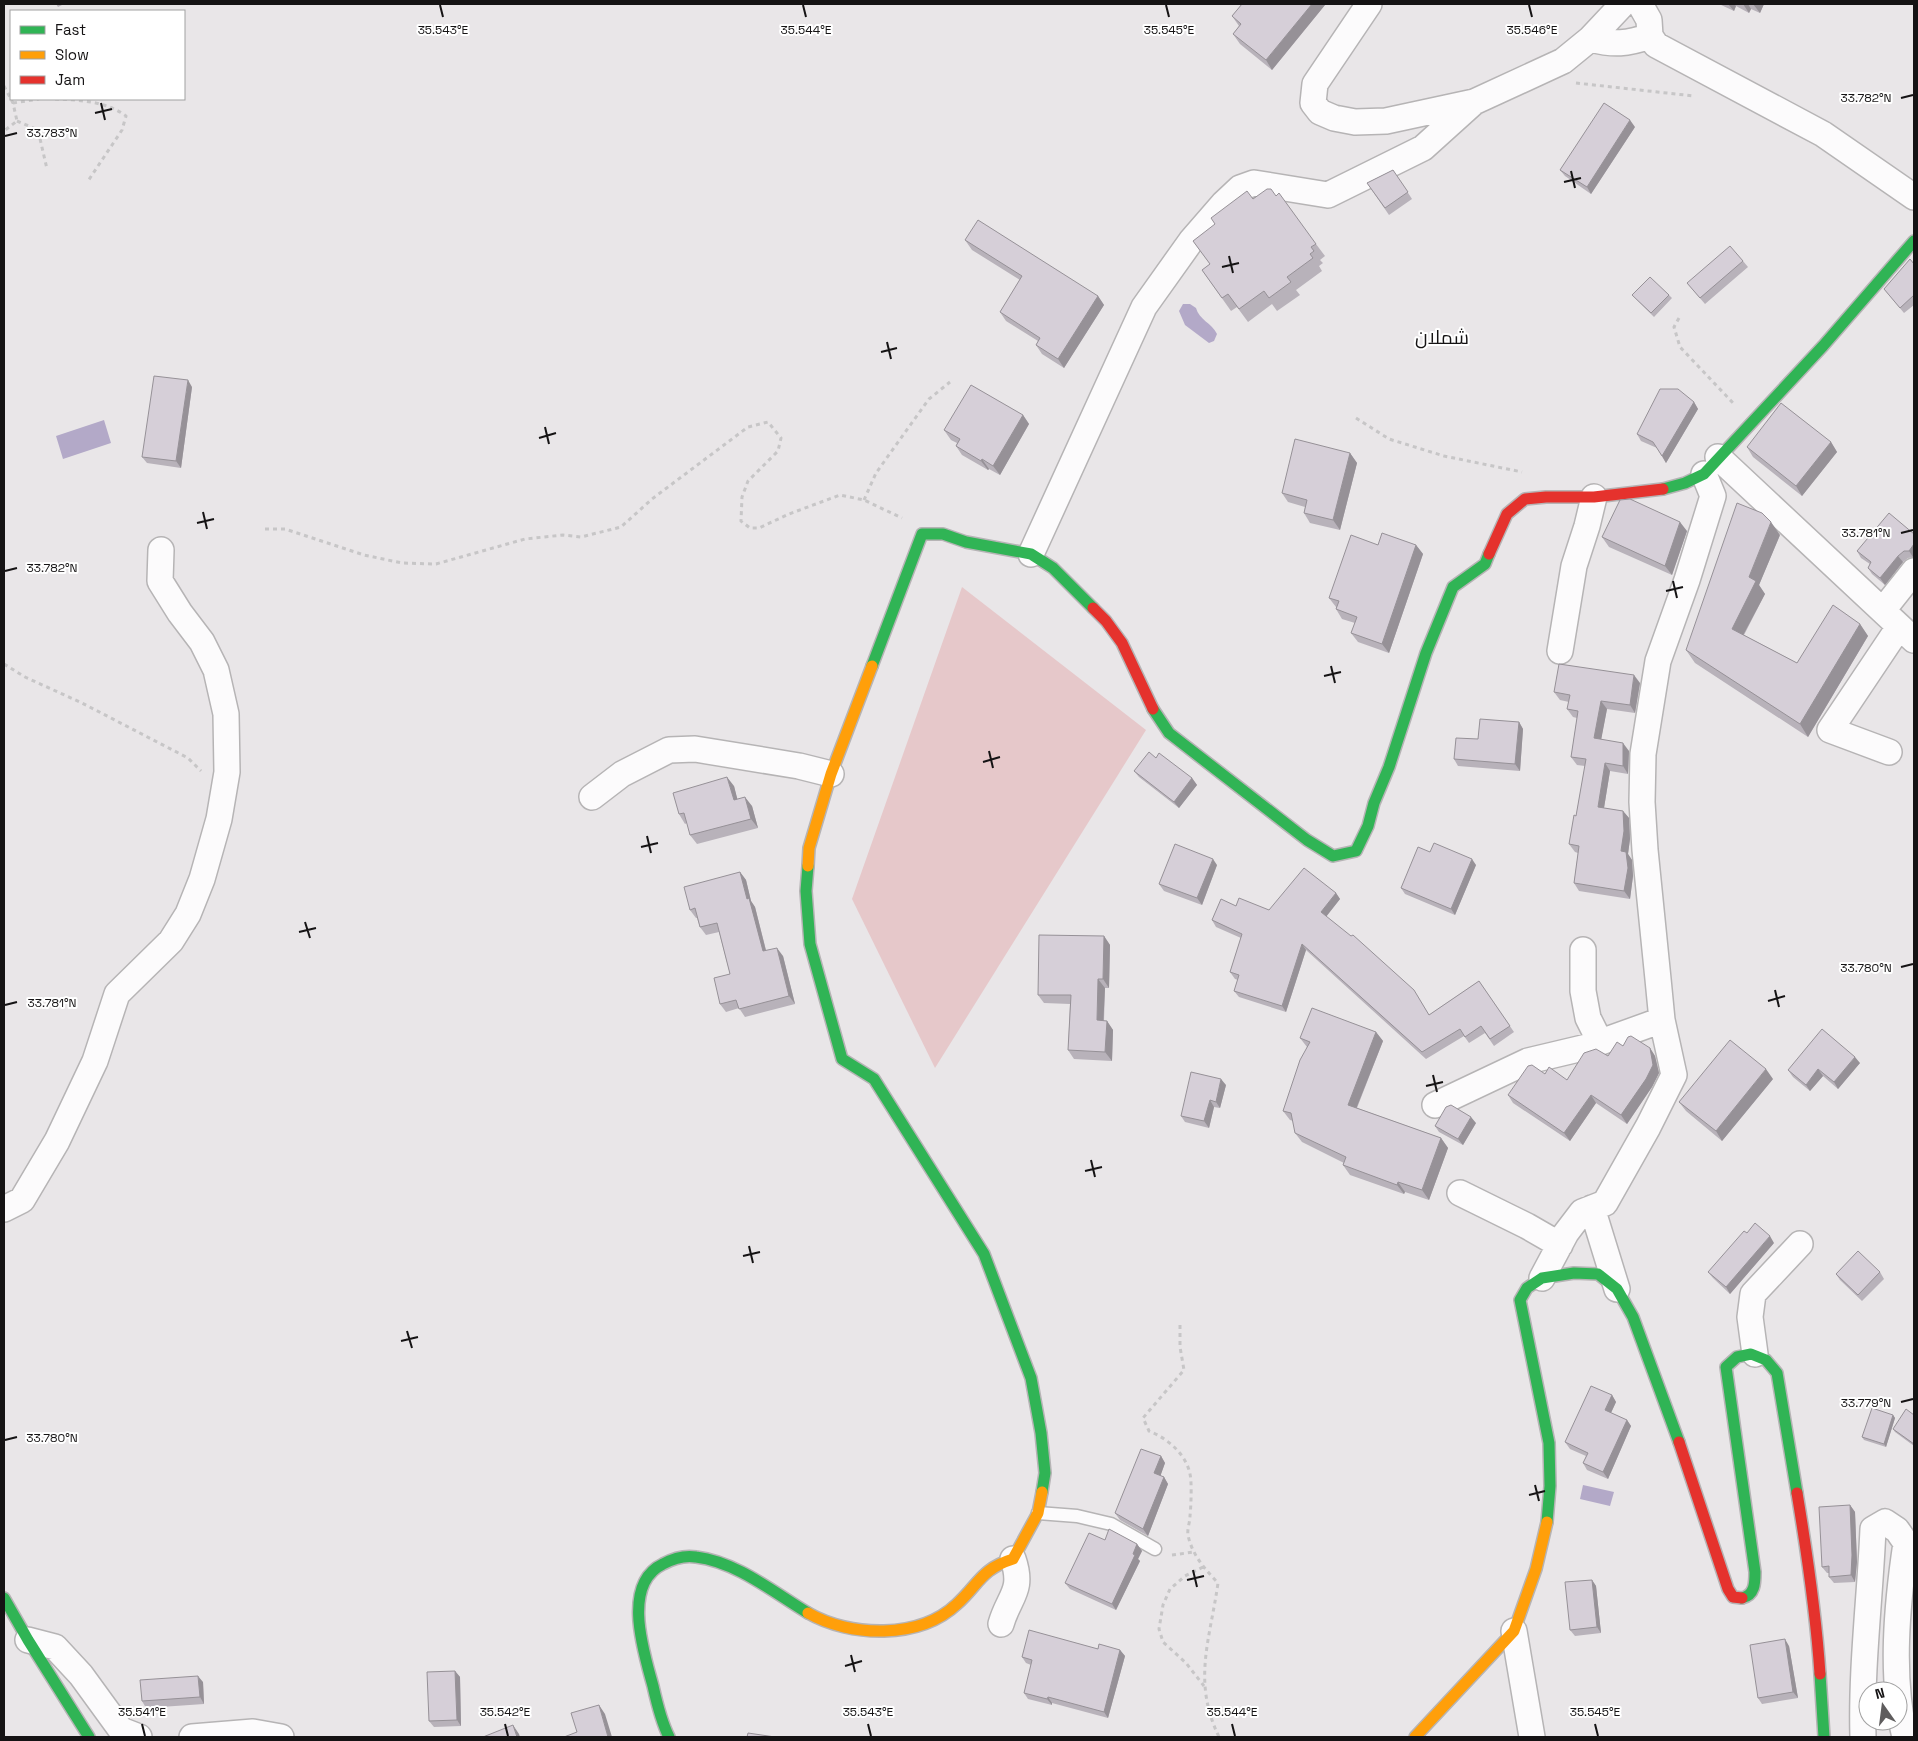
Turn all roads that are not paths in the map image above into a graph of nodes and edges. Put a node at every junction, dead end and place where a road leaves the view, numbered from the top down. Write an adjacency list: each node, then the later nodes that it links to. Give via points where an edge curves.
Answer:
1 (1369, 4): 6 (street, via 1315,84 1313,103 1320,112 1355,122 1386,122)
2 (1623, 4): 5 (street)
3 (1640, 4): 4 (street, via 1649,20)
4 (1650, 36): 5 (street, via 1627,44); 7 (street, via 1656,46 1823,134)
5 (1590, 39): 6 (street, via 1563,61)
6 (1474, 102): 12 (street, via 1423,148 1328,195 1254,183 1240,188 1224,203 1191,241 1144,307)
7 (1914, 197)
8 (1914, 241): 9 (street, via 1823,346)
9 (1711, 465): 10 (street, via 1672,487); 14 (street); 20 (street, via 1714,496 1658,661 1642,754 1645,850)
10 (1594, 497): 12 (street, via 1525,500 1507,514 1485,564 1453,587 1426,653 1368,826 1356,851 1333,856 1307,840 1169,733 1149,703 1122,643 1106,620 1053,568); 15 (street, via 1574,566)
11 (161, 550): 25 (street, via 160,581 202,642 216,670 226,714 227,772 219,819 188,914 171,941 117,994 95,1061 57,1142 22,1200)
12 (1031, 554): 17 (street, via 966,542 942,534 922,534)
13 (1914, 571): 14 (street)
14 (1899, 626): 16 (street, via 1830,730)
15 (1560, 651)
16 (1889, 752)
17 (831, 774): 18 (street, via 695,749 669,750 622,774); 31 (street, via 809,848 806,891 810,944 842,1059 874,1080 984,1254 1031,1378 1045,1473)
18 (592, 797)
19 (1583, 950): 21 (street, via 1583,991 1588,1018)
20 (1662, 1020): 21 (street); 24 (street, via 1674,1074 1604,1203)
21 (1600, 1042): 22 (street, via 1528,1061)
22 (1435, 1106)
23 (1460, 1193): 27 (street)
24 (1592, 1208): 27 (street, via 1582,1212); 29 (street)
25 (4, 1209)
26 (1800, 1244): 30 (street, via 1753,1294 1750,1317)
27 (1560, 1245): 28 (street)
28 (1542, 1278): 29 (street, via 1574,1273 1598,1274); 36 (street, via 1527,1288 1520,1300 1549,1443 1550,1486 1546,1530)
29 (1617, 1290): 30 (street, via 1632,1317 1671,1416 1728,1589 1733,1597 1741,1599 1749,1596 1755,1588 1755,1565 1726,1367 1738,1356)
30 (1755, 1354): 45 (street, via 1768,1360 1777,1373 1807,1556 1818,1644)
31 (1038, 1513): 32 (lane, via 1077,1516 1111,1524); 33 (street)
32 (1155, 1549)
33 (1013, 1559): 35 (street, via 1018,1573 1017,1589); 42 (street, via 995,1565 980,1576 957,1605 938,1618 916,1625 866,1631 842,1628 812,1616 753,1577 726,1566 701,1558 679,1556 664,1562 649,1574 640,1595 638,1613 642,1650 663,1725)
34 (4, 1598): 37 (street)
35 (1001, 1624)
36 (1514, 1630): 43 (street); 44 (street)
37 (28, 1640): 38 (street); 39 (street, via 55,1647 81,1675 121,1730)
38 (89, 1737)
39 (138, 1737)
40 (192, 1737): 41 (street, via 253,1732)
41 (281, 1737)
42 (670, 1737)
43 (1415, 1737)
44 (1532, 1737)
45 (1824, 1737)
46 (1863, 1737): 47 (street, via 1862,1704 1873,1529 1884,1522 1897,1530 1906,1543 1896,1626 1897,1672)
47 (1905, 1737)

